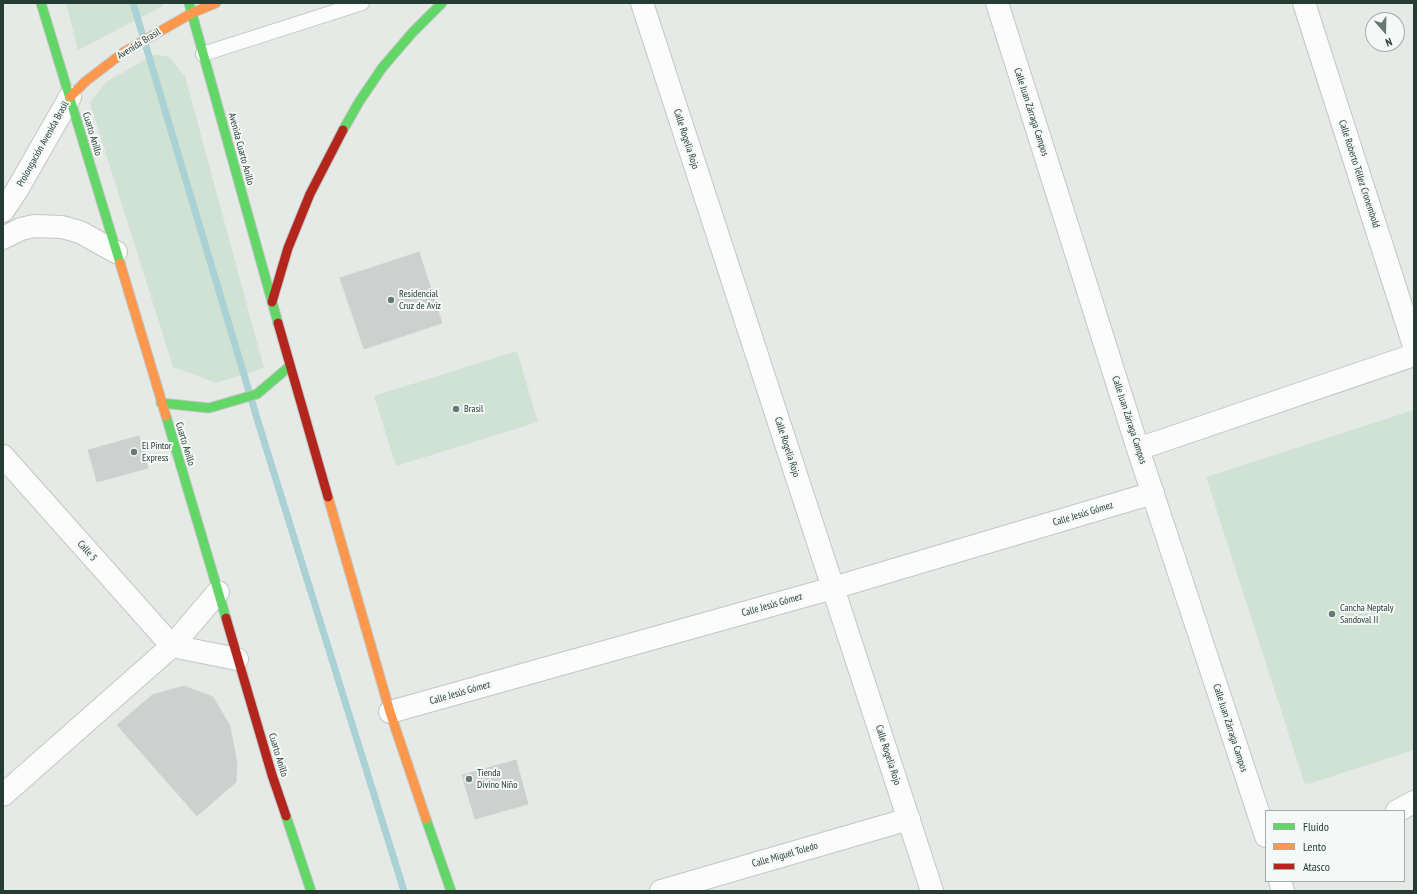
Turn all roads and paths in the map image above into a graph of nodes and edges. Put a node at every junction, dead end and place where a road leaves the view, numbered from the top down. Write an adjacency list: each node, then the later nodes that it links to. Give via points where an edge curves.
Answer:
1 (41, 3): 11 (main road, Cuarto Anillo)
2 (189, 3): 9 (main road, Avenida Cuarto Anillo)
3 (216, 3): 9 (main road, Avenida Brasil)
4 (362, 3): 10 (lane)
5 (442, 3): 15 (main road, via 382,68 358,102 310,194 288,248)
6 (642, 3): 23 (street, Calle Rogelia Rojo)
7 (997, 3): 20 (street, Calle Juan Zárraga Campos)
8 (1304, 3): 16 (street, Calle Roberto Téllez Cronembold)
9 (192, 13): 10 (main road, Avenida Cuarto Anillo); 11 (main road, Avenida Brasil, via 124,52 86,81)
10 (203, 54): 15 (main road, Avenida Cuarto Anillo)
11 (70, 97): 12 (street, Prolongación Avenida Brasil); 14 (main road, Cuarto Anillo)
12 (3, 211)
13 (3, 238): 14 (street, via 34,226 62,227 80,232)
14 (116, 252): 19 (main road, Cuarto Anillo)
15 (272, 302): 18 (main road)
16 (1414, 346)
17 (1414, 355): 20 (street)
18 (290, 366): 19 (main road, via 257,394 209,408); 27 (main road)
19 (161, 403): 24 (main road, Cuarto Anillo)
20 (1138, 449): 22 (street, Calle Juan Zárraga Campos)
21 (3, 456): 25 (street, Calle 5)
22 (1153, 493): 23 (street, Calle Jesús Gómez); 32 (street, Calle Juan Zárraga Campos)
23 (833, 588): 27 (street, Calle Jesús Gómez); 31 (street, Calle Rogelia Rojo)
24 (218, 592): 25 (street); 26 (main road, Cuarto Anillo)
25 (172, 646): 26 (street); 28 (street)
26 (237, 659): 33 (main road, Cuarto Anillo)
27 (390, 712): 34 (main road)
28 (3, 795)
29 (1414, 802): 30 (street)
30 (1399, 810)
31 (909, 819): 35 (street, Calle Miguel Toledo); 36 (street, Calle Rogelia Rojo)
32 (1265, 833)
33 (311, 891)
34 (451, 891)
35 (661, 891)
36 (932, 891)

